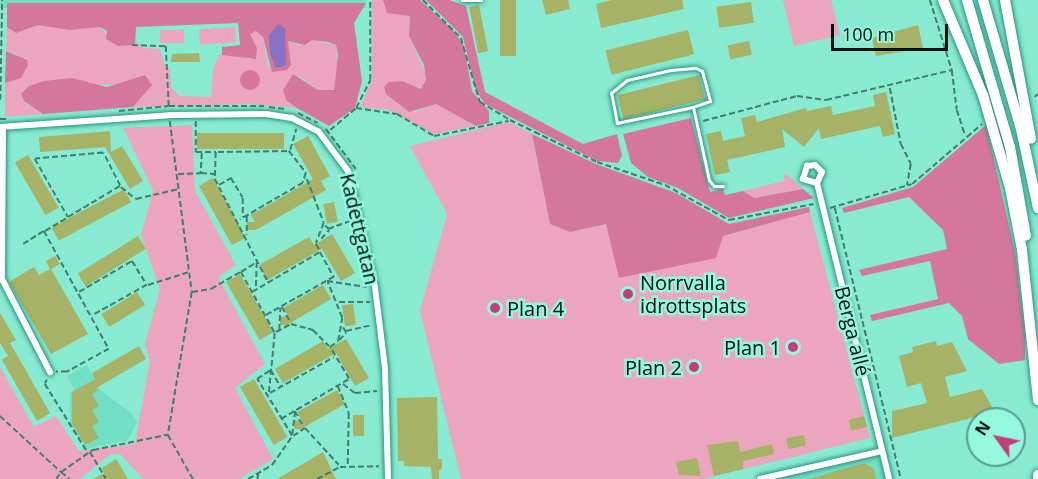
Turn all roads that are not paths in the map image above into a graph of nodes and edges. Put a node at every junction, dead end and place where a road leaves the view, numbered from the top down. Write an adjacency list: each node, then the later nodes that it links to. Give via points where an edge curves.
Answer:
1 (462, 0): 2 (lane)
2 (481, 0)
3 (944, 0): 15 (highway, via 983,95 1010,188 1022,250)
4 (967, 0): 13 (highway, via 1010,147 1032,275)
5 (983, 0): 12 (highway, via 1021,129)
6 (1005, 0): 11 (highway)
7 (693, 107): 7 (lane, via 617,123 611,93 627,80 696,68 702,71 710,101); 10 (lane, via 710,180 714,186)
8 (1, 127): 14 (street, via 2,279); 17 (street, Kadettgatan, via 170,115 274,114 298,120 320,132 343,161 375,287 386,390)
9 (817, 183): 16 (street, Berga allé)
10 (723, 186)
11 (1038, 193)
12 (1038, 208)
13 (1038, 344)
14 (50, 372)
15 (1038, 400)
16 (882, 451): 18 (street); 19 (street, Berga allé)
17 (388, 479)
18 (760, 479)
19 (889, 479)

